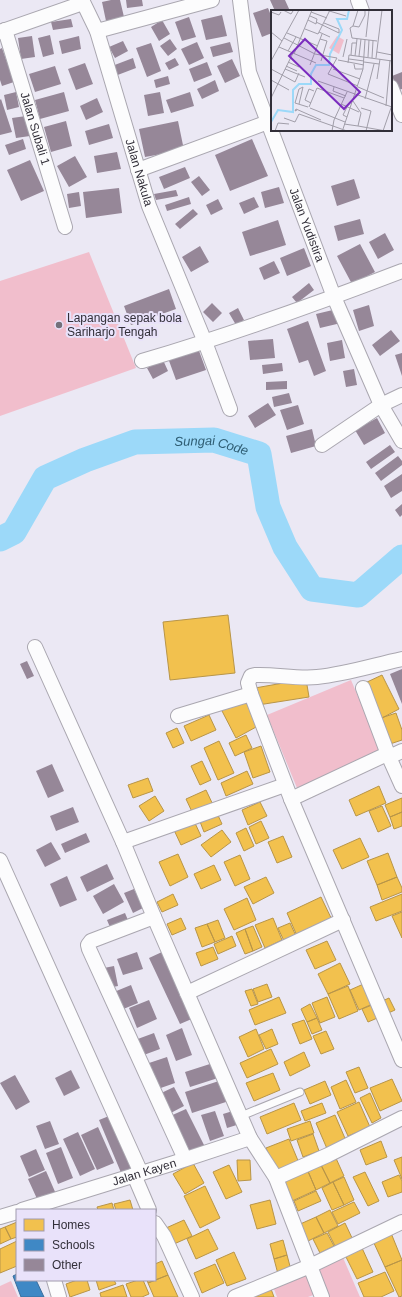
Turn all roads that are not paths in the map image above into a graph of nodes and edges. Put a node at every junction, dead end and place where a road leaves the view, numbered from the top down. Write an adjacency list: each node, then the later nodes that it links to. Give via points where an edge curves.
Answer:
1 (212, 0): 7 (street)
2 (240, 0): 10 (street, Jalan Yudistira, via 249,72)
3 (358, 0): 5 (street)
4 (83, 2): 6 (street); 7 (street, Jalan Nakula)
5 (362, 10)
6 (3, 31): 14 (street, Jalan Subali 1)
7 (96, 31): 13 (street, Jalan Nakula)
8 (392, 90): 9 (street)
9 (402, 115)
10 (268, 122): 11 (street, Jalan Yudistira); 13 (street)
11 (271, 130)
12 (271, 131): 16 (street, Jalan Yudistira)
13 (138, 170): 17 (street, Jalan Nakula, via 149,206)
14 (65, 227)
15 (402, 271): 16 (street)
16 (334, 297): 17 (street); 20 (street, Jalan Yudistira)
17 (205, 342): 18 (street); 21 (street, Jalan Nakula)
18 (142, 361)
19 (402, 395): 20 (street)
20 (381, 405): 22 (street, Jalan Yudistira); 23 (street)
21 (230, 409)
22 (402, 441)
23 (322, 445)
24 (35, 647): 34 (street)
25 (402, 659): 27 (street, via 316,677 255,675 251,676 248,683)
26 (363, 688): 30 (street)
27 (250, 694): 28 (street); 31 (street)
28 (178, 716)
29 (402, 751): 30 (street)
30 (388, 756): 32 (street); 33 (street)
31 (285, 785): 33 (street); 34 (street)
32 (402, 786)
33 (291, 799): 37 (street)
34 (123, 842): 36 (street)
35 (0, 860): 45 (street)
36 (154, 917): 38 (street); 44 (street, via 91,941 88,945)
37 (343, 920): 38 (street); 39 (street)
38 (187, 994): 41 (street)
39 (402, 1060)
40 (300, 1092): 41 (lane)
41 (241, 1116): 43 (street)
42 (402, 1118): 46 (street)
43 (250, 1138): 44 (street, Jalan Kayen); 46 (street)
44 (185, 1159): 45 (street, Jalan Kayen)
45 (137, 1174): 47 (street, Jalan Kayen); 48 (street)
46 (276, 1178): 53 (street)
47 (38, 1208)
48 (148, 1209)
49 (16, 1212): 50 (street)
50 (0, 1217)
51 (402, 1222): 53 (street)
52 (156, 1224): 56 (street, via 164,1236)
53 (310, 1266): 57 (street); 58 (street)
54 (54, 1281): 55 (street)
55 (59, 1297)
56 (192, 1297)
57 (235, 1297)
58 (322, 1297)

